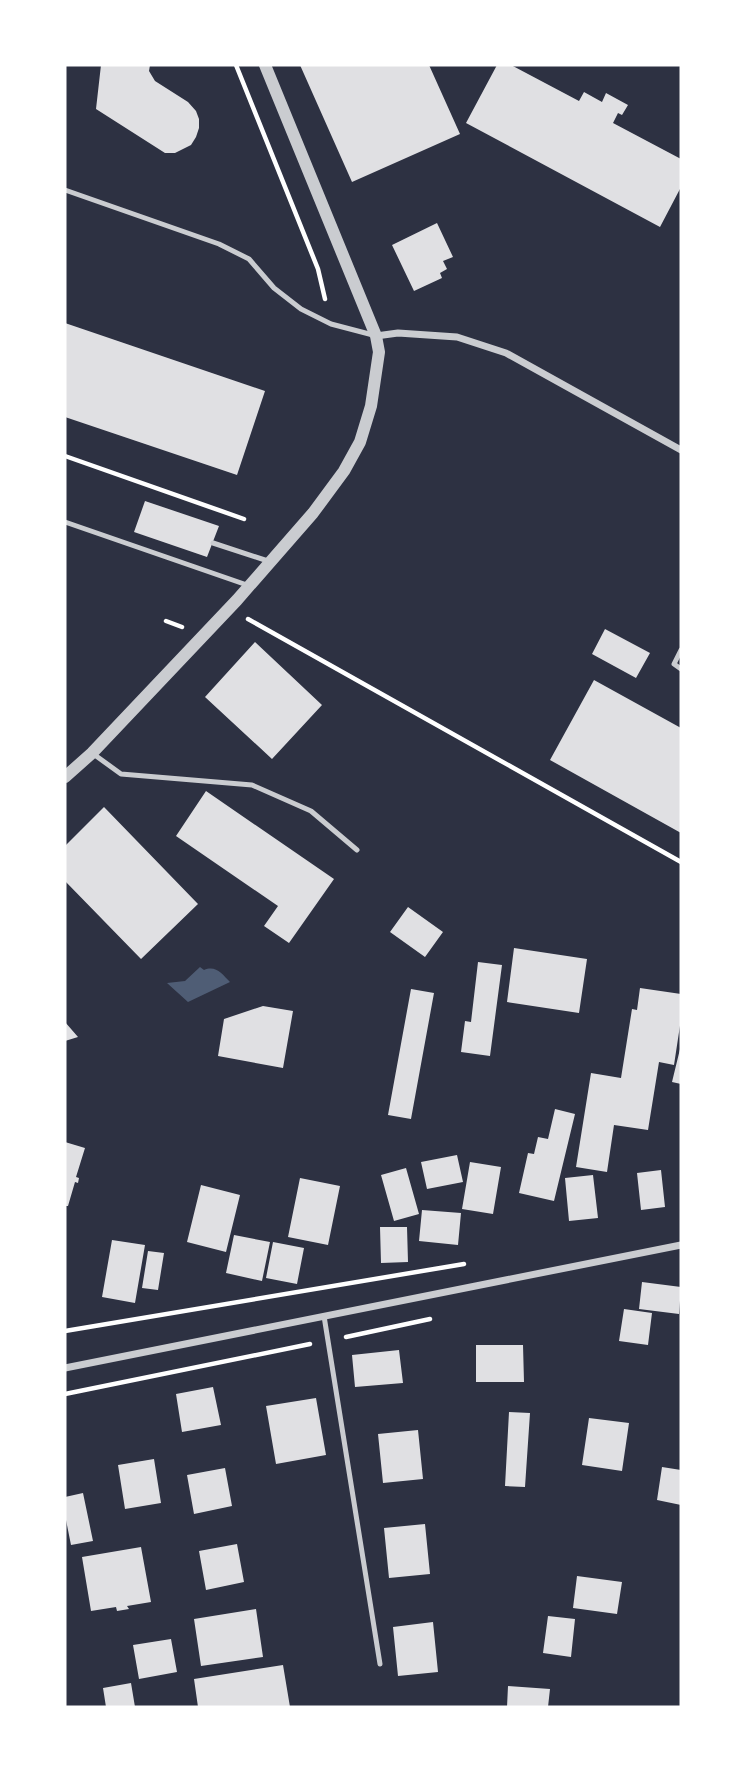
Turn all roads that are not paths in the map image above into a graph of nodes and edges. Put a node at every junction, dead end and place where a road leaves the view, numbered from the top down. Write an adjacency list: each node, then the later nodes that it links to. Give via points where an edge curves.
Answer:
1 (265, 65): 3 (street)
2 (65, 190): 3 (lane, via 219,244 248,259 301,309 331,324)
3 (376, 336): 4 (street, via 457,337 506,353); 7 (street, via 379,352 371,406 359,442 321,503)
4 (681, 450)
5 (65, 522): 8 (lane)
6 (213, 543): 7 (lane)
7 (271, 562): 8 (street)
8 (250, 586): 11 (street)
9 (681, 650): 10 (lane, via 674,664)
10 (681, 668)
11 (92, 753): 12 (street); 13 (lane, via 121,774 252,785 311,811)
12 (65, 777)
13 (357, 850)
14 (681, 1245): 15 (street)
15 (324, 1316): 16 (street); 17 (lane)
16 (65, 1368)
17 (380, 1664)

